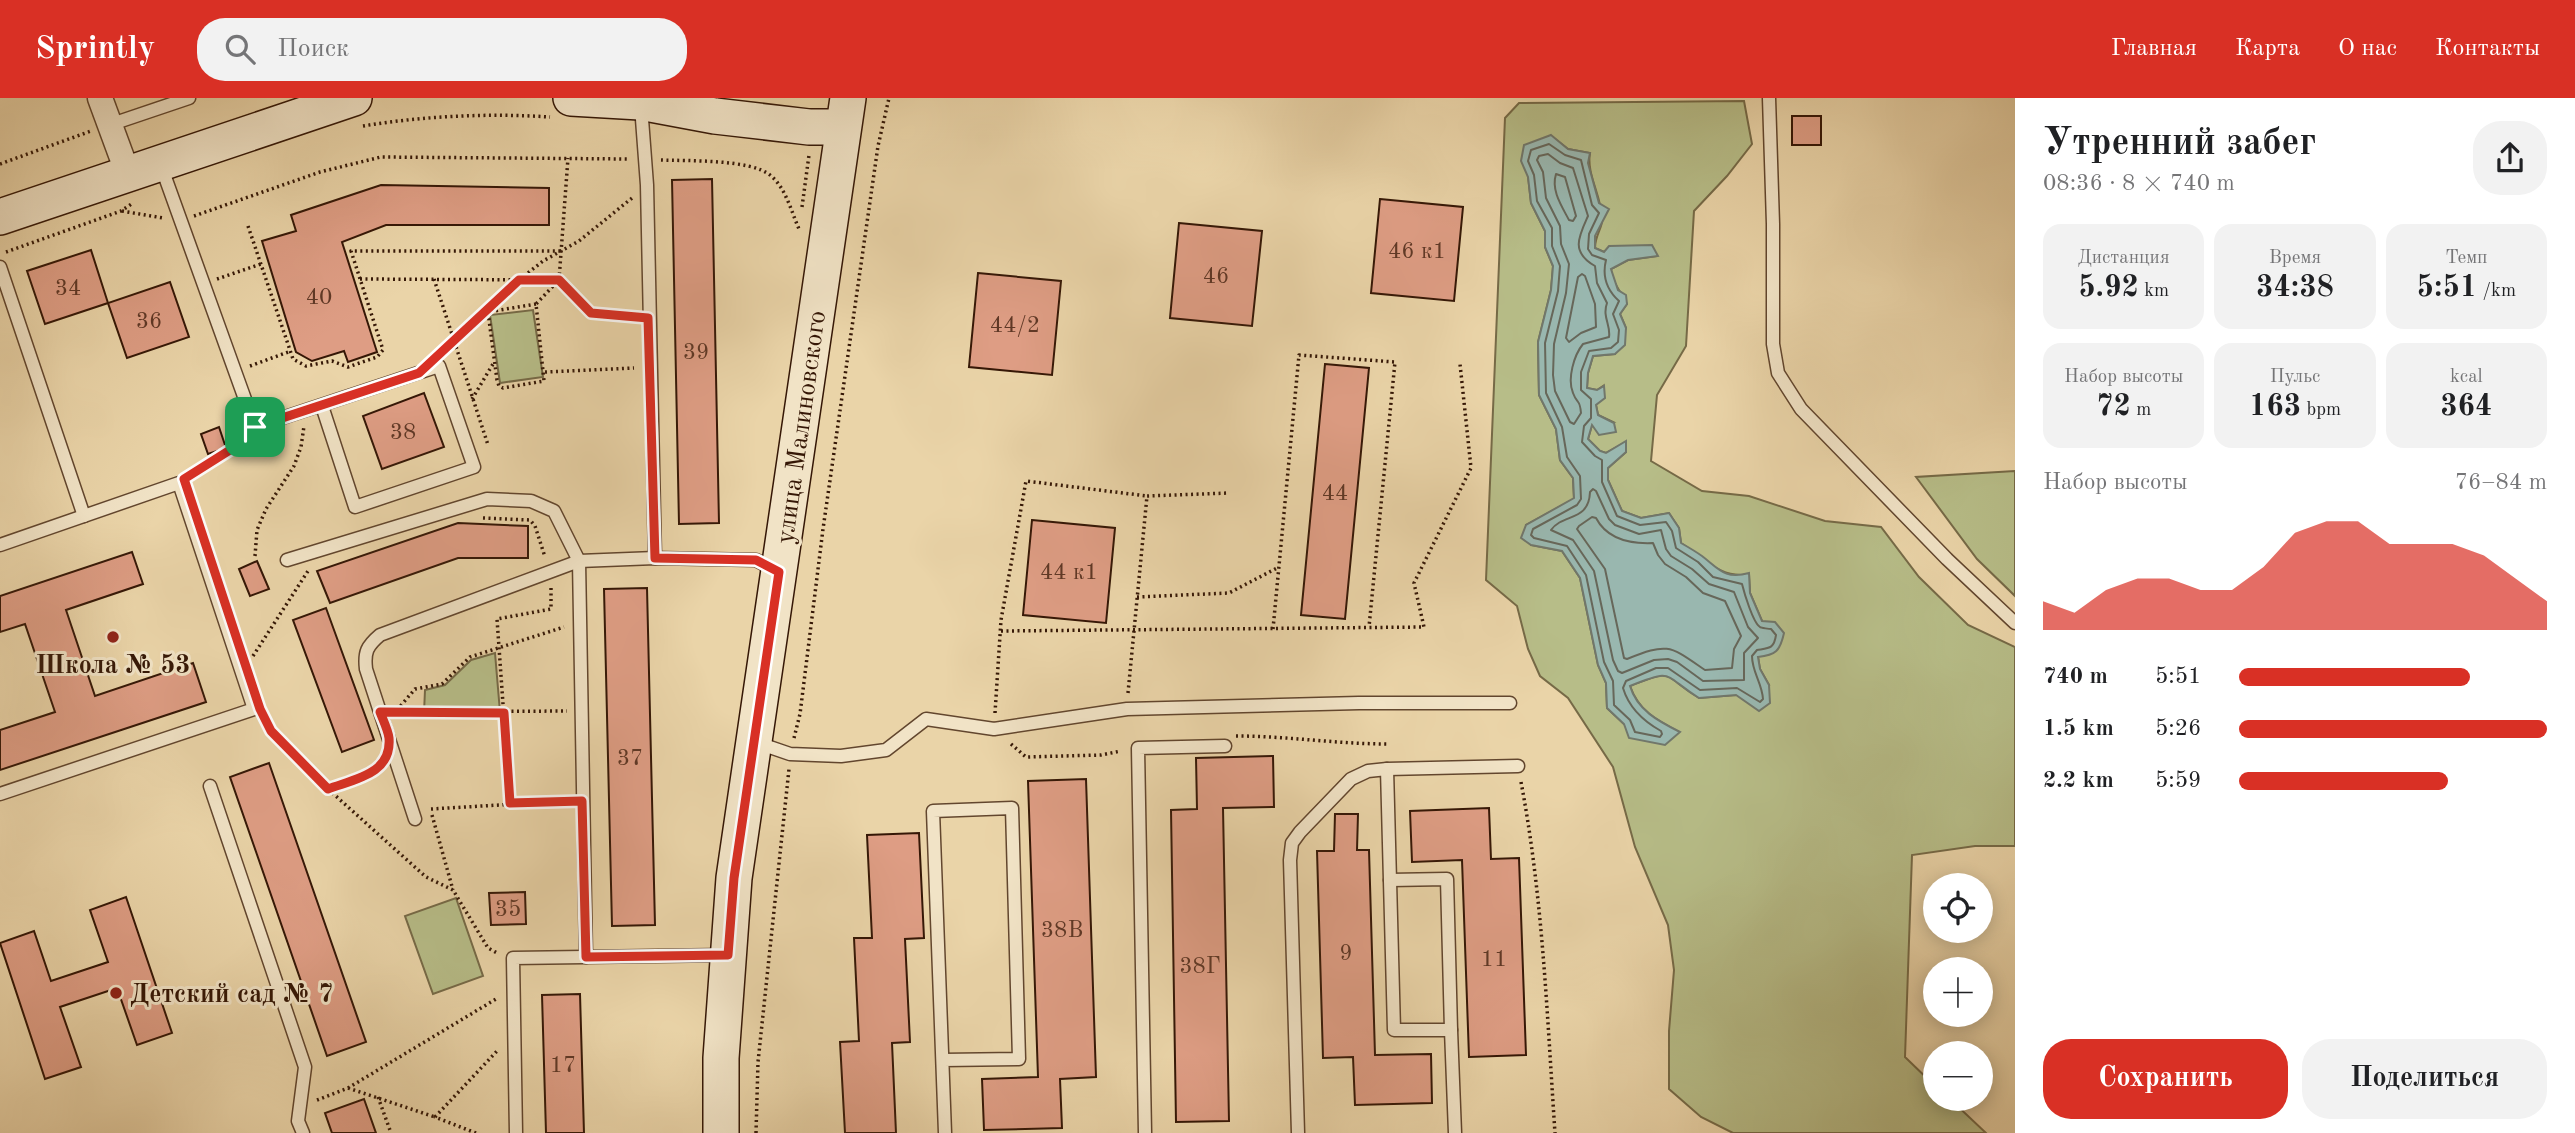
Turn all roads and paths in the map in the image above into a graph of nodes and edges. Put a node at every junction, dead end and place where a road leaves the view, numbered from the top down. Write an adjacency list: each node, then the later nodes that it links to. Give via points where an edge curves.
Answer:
1 (100, 98): 9 (street)
2 (190, 98): 9 (lane)
3 (889, 98): 82 (path, via 878,146 800,714)
4 (1769, 98): 61 (lane, via 1773,344 1778,373 1801,409)
5 (640, 102): 6 (street); 8 (street, via 809,127); 12 (lane)
6 (561, 108): 7 (path, via 398,120)
7 (357, 112): 13 (street)
8 (846, 113): 58 (street, улица Малиновского)
9 (109, 125): 14 (path); 16 (street)
10 (810, 146): 12 (path, via 799,229 784,192 769,174 736,163)
11 (568, 158): 12 (path); 19 (path, via 381,157 320,172); 21 (path)
12 (645, 159): 15 (lane)
13 (160, 163): 16 (street); 19 (lane)
14 (0, 164)
15 (646, 185): 21 (path); 31 (lane)
16 (130, 189): 17 (path); 18 (street)
17 (121, 211): 19 (path); 22 (path)
18 (0, 217)
19 (181, 221): 43 (lane)
20 (248, 226): 23 (path)
21 (561, 251): 25 (path, via 351,251); 28 (path); 29 (path)
22 (0, 254)
23 (261, 264): 27 (path); 33 (path)
24 (0, 267): 48 (lane)
25 (360, 279): 26 (path); 33 (path, via 381,354 348,367 332,361 306,366 293,359)
26 (434, 279): 28 (path); 32 (path)
27 (215, 280)
28 (519, 280): 29 (path); 32 (path)
29 (559, 280): 30 (path); 31 (path, via 591,313)
30 (536, 304): 34 (path, via 488,312); 38 (path)
31 (648, 318): 37 (lane)
32 (454, 340): 39 (path); 40 (path)
33 (290, 351): 36 (path)
34 (494, 362): 38 (path, via 503,388 541,383); 40 (path)
35 (1460, 364): 62 (path, via 1471,468 1414,583 1424,627)
36 (246, 367)
37 (650, 367): 38 (path); 52 (lane)
38 (545, 372)
39 (419, 373): 41 (lane); 41 (lane, via 439,366 474,467 355,507)
40 (472, 399): 44 (path)
41 (322, 406): 42 (lane)
42 (302, 412): 43 (lane); 51 (path, via 301,447 257,530)
43 (255, 427): 45 (path, via 230,450)
44 (488, 445)
45 (179, 483): 48 (lane); 87 (lane, via 254,709)
46 (1229, 493): 47 (path)
47 (1147, 496): 59 (path); 65 (path, via 1026,481)
48 (84, 516): 50 (lane)
49 (480, 518): 57 (path, via 530,520)
50 (0, 545)
51 (255, 556)
52 (655, 558): 54 (lane); 58 (lane, via 756,560)
53 (288, 560): 54 (lane, via 487,499 531,502 554,511)
54 (579, 562): 57 (lane); 60 (lane)
55 (1279, 567): 59 (path, via 1230,593); 62 (path, via 1299,355 1395,362); 63 (path)
56 (310, 568): 67 (path)
57 (549, 572): 66 (path, via 551,609 497,619); 72 (lane, via 380,635 369,644 364,655)
58 (779, 572): 78 (street, улица Малиновского)
59 (1137, 597): 64 (path)
60 (580, 622): 66 (path); 71 (lane)
61 (2015, 623)
62 (1369, 628): 63 (path)
63 (1273, 629): 64 (path)
64 (1134, 630): 65 (path); 70 (path)
65 (1001, 631): 75 (path)
66 (499, 648): 73 (path, via 470,657 442,684 415,689); 74 (path)
67 (247, 667)
68 (1510, 703): 70 (lane)
69 (260, 709): 86 (path, via 271,731)
70 (1127, 709): 75 (lane)
71 (581, 711): 74 (path); 88 (lane)
72 (380, 712): 73 (path); 77 (lane)
73 (395, 712): 74 (path)
74 (504, 713): 89 (path)
75 (994, 729): 81 (path, via 1026,757); 82 (lane, via 926,719 886,750 841,756)
76 (1234, 736): 79 (path)
77 (389, 739): 86 (path, via 385,761 377,770); 91 (lane)
78 (754, 741): 82 (lane); 93 (street, улица Малиновского)
79 (1388, 744)
80 (1225, 746): 81 (lane)
81 (1138, 748): 110 (lane)
82 (790, 754): 108 (path, via 758,1062)
83 (1518, 766): 84 (lane); 113 (path, via 1537,885)
84 (1387, 769): 92 (lane); 111 (lane, via 1351,779 1292,843)
85 (210, 786): 103 (lane, via 304,1067)
86 (328, 789): 94 (path, via 426,877 453,890 488,948)
87 (0, 794)
88 (582, 801): 89 (path); 95 (lane)
89 (510, 803): 90 (path)
90 (431, 809)
91 (415, 819)
92 (1390, 880): 97 (lane, via 1394,1030); 97 (lane, via 1447,879)
93 (728, 955): 95 (lane); 107 (street, улица Малиновского)
94 (506, 956)
95 (586, 957): 98 (lane, via 513,958)
96 (507, 993): 100 (path)
97 (1451, 1030): 112 (lane)
98 (515, 1045): 102 (path, via 502,1046); 106 (lane)
99 (943, 1060): 99 (lane, via 933,811 1012,808 1019,1059); 109 (lane)
100 (348, 1088): 101 (path); 103 (path, via 309,1107)
101 (378, 1097): 102 (path); 104 (path)
102 (435, 1117): 105 (path)
103 (301, 1127)
104 (391, 1133)
105 (476, 1133)
106 (516, 1133)
107 (721, 1133)
108 (756, 1133)
109 (945, 1133)
110 (1145, 1133)
111 (1298, 1133)
112 (1455, 1133)
113 (1555, 1133)

